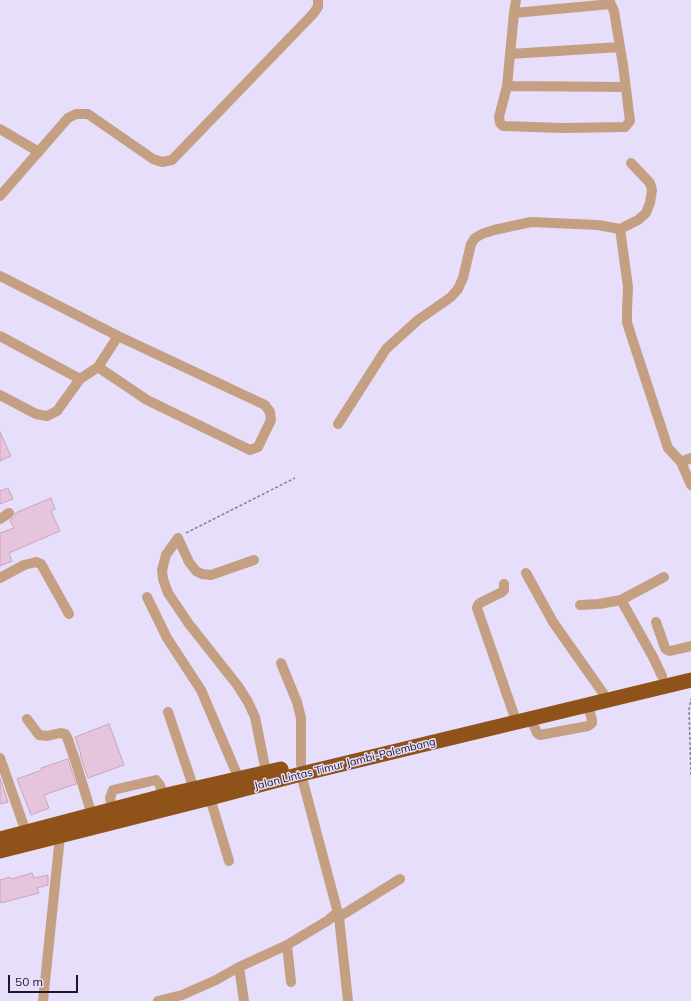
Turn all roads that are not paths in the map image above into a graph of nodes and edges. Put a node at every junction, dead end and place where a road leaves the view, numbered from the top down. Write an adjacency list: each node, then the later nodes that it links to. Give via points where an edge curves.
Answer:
1 (318, 0): 10 (street, via 318,7 313,14 172,160 162,162 153,159 88,114 76,114 68,118)
2 (516, 0): 4 (street)
3 (610, 2): 4 (street); 5 (street)
4 (514, 13): 6 (street)
5 (620, 47): 6 (street); 8 (street)
6 (510, 54): 7 (street)
7 (507, 86): 8 (street); 8 (street, via 499,120 503,126 563,128 625,127 630,121)
8 (625, 87)
9 (0, 130): 10 (street)
10 (39, 152): 12 (street)
11 (631, 163): 13 (street, via 650,183 650,203 646,213 638,220)
12 (0, 196)
13 (620, 229): 20 (street, via 598,225 531,222 475,238 458,289 386,349); 21 (street, via 628,287 627,322 668,448)
14 (0, 276): 16 (street)
15 (0, 336): 18 (street)
16 (118, 336): 17 (street); 17 (street, via 265,405 270,412 270,420 258,447 250,450 147,400)
17 (98, 367): 18 (street)
18 (80, 379): 19 (street, via 57,411 47,416 36,414)
19 (0, 395)
20 (338, 424)
21 (686, 460): 22 (street)
22 (691, 485)
23 (9, 513): 24 (street)
24 (0, 518)
25 (254, 560): 48 (street, via 211,575 202,574 189,562 178,538 166,555 162,570 168,593 248,702 257,723)
26 (526, 573): 40 (street, via 553,622)
27 (0, 578): 33 (street, via 24,565 36,562 41,564)
28 (664, 578): 31 (street)
29 (504, 584): 43 (street, via 502,592 480,603 477,608)
30 (147, 597): 49 (street, via 166,638 201,690)
31 (621, 600): 32 (street); 38 (street)
32 (580, 606)
33 (69, 614)
34 (656, 622): 35 (street, via 667,650)
35 (691, 646)
36 (281, 663): 47 (street, via 301,718)
37 (691, 669): 38 (highway, Jalan Lintas Timur Jambi-Palembang)
38 (662, 676): 40 (highway, Jalan Lintas Timur Jambi-Palembang)
39 (691, 680): 41 (highway, Jalan Lintas Timur Jambi-Palembang)
40 (603, 693): 43 (highway, Jalan Lintas Timur Jambi-Palembang)
41 (588, 705): 45 (highway, Jalan Lintas Timur Jambi-Palembang); 45 (street, via 592,720 588,726 540,735)
42 (168, 712): 50 (street)
43 (514, 715): 47 (highway, Jalan Lintas Timur Jambi-Palembang)
44 (27, 719): 55 (street, via 39,734 47,736 60,733 67,737)
45 (532, 719): 47 (highway, Jalan Lintas Timur Jambi-Palembang)
46 (0, 758): 56 (street)
47 (301, 769): 48 (highway, Jalan Lintas Timur Jambi-Palembang); 52 (highway, Jalan Lintas Timur Jambi-Palembang); 62 (street)
48 (266, 772): 49 (highway, Jalan Lintas Timur Jambi-Palembang)
49 (239, 779): 50 (highway, Jalan Lintas Timur Jambi-Palembang)
50 (194, 789): 51 (highway, Jalan Lintas Timur Jambi-Palembang)
51 (163, 796): 53 (highway, Jalan Lintas Timur Jambi-Palembang); 54 (street, via 156,780 113,790 110,798)
52 (210, 798): 53 (highway, Jalan Lintas Timur Jambi-Palembang); 60 (street)
53 (147, 807): 54 (highway, Jalan Lintas Timur Jambi-Palembang); 57 (highway, Jalan Lintas Timur Jambi-Palembang)
54 (113, 810): 55 (highway, Jalan Lintas Timur Jambi-Palembang)
55 (92, 815): 56 (highway, Jalan Lintas Timur Jambi-Palembang)
56 (26, 832): 58 (highway, Jalan Lintas Timur Jambi-Palembang)
57 (60, 836): 59 (highway, Jalan Lintas Timur Jambi-Palembang); 67 (street)
58 (0, 839)
59 (0, 851)
60 (230, 861)
61 (400, 880): 62 (street)
62 (338, 915): 63 (street); 70 (street)
63 (287, 945): 64 (street); 65 (street)
64 (239, 967): 66 (street); 69 (street)
65 (291, 982)
66 (183, 998): 68 (street)
67 (43, 1001)
68 (158, 1001)
69 (244, 1001)
70 (348, 1001)

